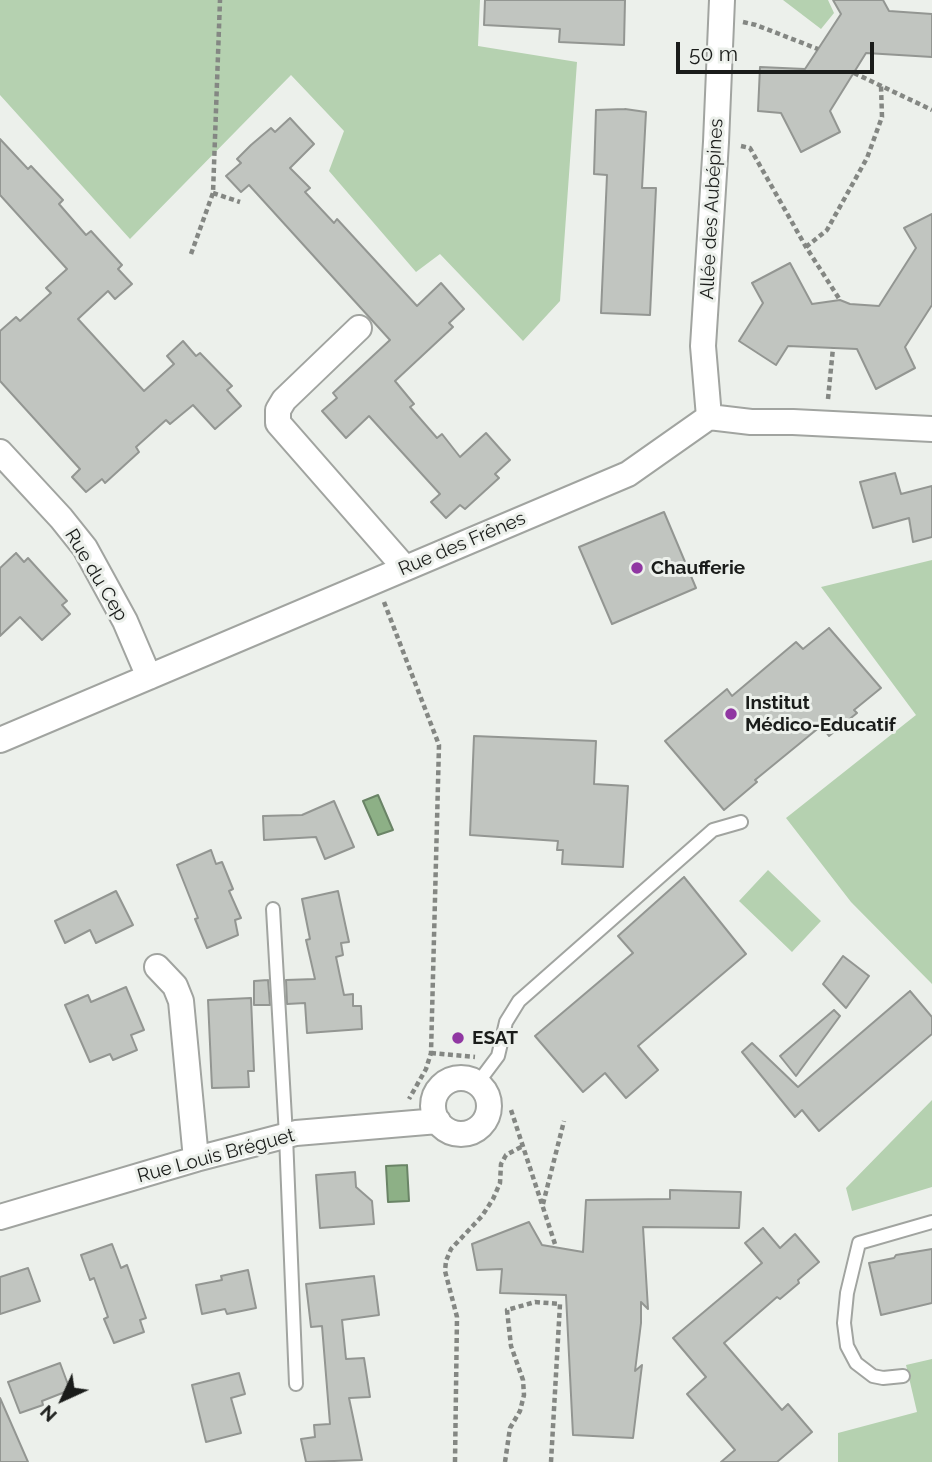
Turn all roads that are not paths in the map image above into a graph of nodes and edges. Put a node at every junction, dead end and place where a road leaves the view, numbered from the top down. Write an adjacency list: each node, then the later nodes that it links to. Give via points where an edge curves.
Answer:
1 (722, 9): 3 (street, Allée des Aubépines, via 703,346)
2 (359, 328): 6 (street, via 284,400 278,423)
3 (709, 417): 4 (street); 6 (street, Rue des Frênes, via 628,474)
4 (932, 429)
5 (0, 452): 7 (street, Rue du Cep, via 85,548)
6 (405, 568): 7 (street, Rue des Frênes)
7 (149, 677): 8 (street, Rue des Frênes)
8 (0, 740)
9 (741, 822): 12 (lane, via 713,830 519,1001 506,1022 498,1056)
10 (273, 909): 14 (lane)
11 (157, 967): 15 (street, via 175,986 181,1001)
12 (485, 1074): 13 (street, via 442,1086); 13 (street, Rue Louis Bréguet, via 483,1088 489,1105 479,1127 462,1134)
13 (427, 1122): 14 (street, Rue Louis Bréguet)
14 (286, 1136): 15 (street, Rue Louis Bréguet); 19 (lane)
15 (196, 1160): 16 (street, Rue Louis Bréguet)
16 (0, 1217)
17 (932, 1222): 18 (lane, via 859,1243 848,1293 844,1323 847,1346 856,1363 873,1376)
18 (903, 1376)
19 (296, 1384)

